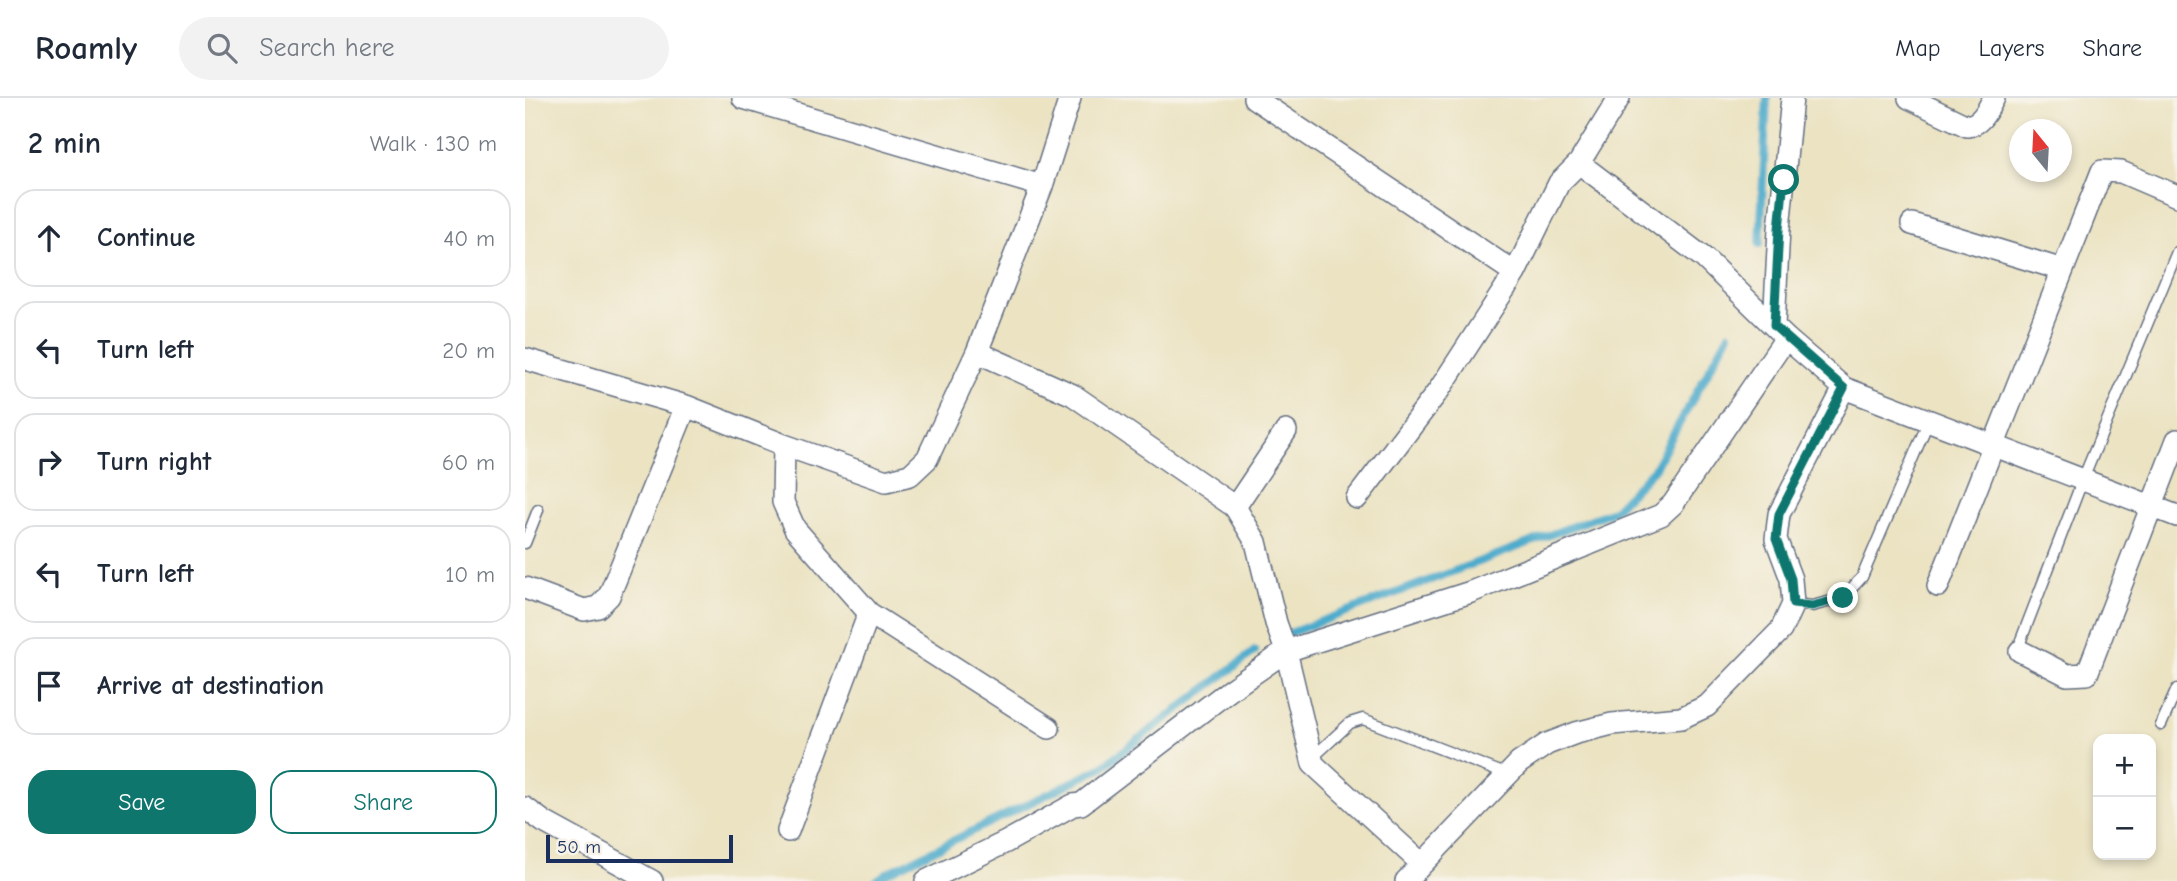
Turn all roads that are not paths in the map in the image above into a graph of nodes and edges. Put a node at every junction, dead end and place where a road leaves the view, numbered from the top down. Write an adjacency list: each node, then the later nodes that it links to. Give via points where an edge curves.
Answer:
1 (743, 98): 8 (street)
2 (1070, 98): 10 (street)
3 (1254, 98): 15 (street)
4 (1619, 98): 9 (street)
5 (1792, 98): 16 (street, via 1779,229)
6 (1909, 98): 7 (street, via 1967,126 1981,120)
7 (1994, 98)
8 (804, 107): 10 (street)
9 (1579, 163): 15 (street, via 1559,183); 16 (street, via 1705,258)
10 (1042, 186): 17 (street)
11 (2177, 196): 14 (street, via 2121,172 2102,171)
12 (1912, 224): 14 (street)
13 (2177, 253): 26 (lane)
14 (2063, 270): 24 (street)
15 (1515, 273): 27 (street, via 1439,390)
16 (1780, 332): 19 (street); 37 (street, via 1673,504 1661,516 1471,592)
17 (977, 352): 25 (street, via 927,459 910,475 886,481); 29 (street, via 1073,395)
18 (525, 359): 20 (street)
19 (1844, 388): 21 (street); 35 (street, via 1779,514 1776,539 1791,579)
20 (686, 406): 25 (street); 34 (street, via 609,596 598,607 584,610)
21 (1930, 420): 24 (street); 35 (lane, via 1862,577 1843,598 1812,606)
22 (1286, 431): 29 (street)
23 (2177, 440): 28 (street)
24 (1994, 444): 26 (street); 33 (street)
25 (784, 445): 36 (street, via 783,502 795,529)
26 (2083, 479): 28 (street); 38 (lane)
27 (1357, 498)
28 (2151, 505): 31 (street); 38 (street, via 2087,674 2067,675)
29 (1235, 507): 37 (street, via 1256,542)
30 (538, 510): 32 (lane)
31 (2177, 516)
32 (525, 543)
33 (1938, 586)
34 (525, 589)
35 (1793, 604): 43 (street, via 1781,630 1707,706 1681,719 1612,724 1576,733 1547,744)
36 (869, 612): 41 (street); 45 (street)
37 (1286, 651): 42 (street); 48 (street, via 1081,804)
38 (2020, 651)
39 (2177, 689): 40 (lane)
40 (2161, 725)
41 (1049, 728)
42 (1311, 759): 43 (lane, via 1350,723 1363,719); 46 (street)
43 (1508, 775): 46 (street)
44 (525, 808): 47 (street)
45 (788, 831)
46 (1422, 864): 49 (street)
47 (652, 881)
48 (926, 881)
49 (1406, 881)

